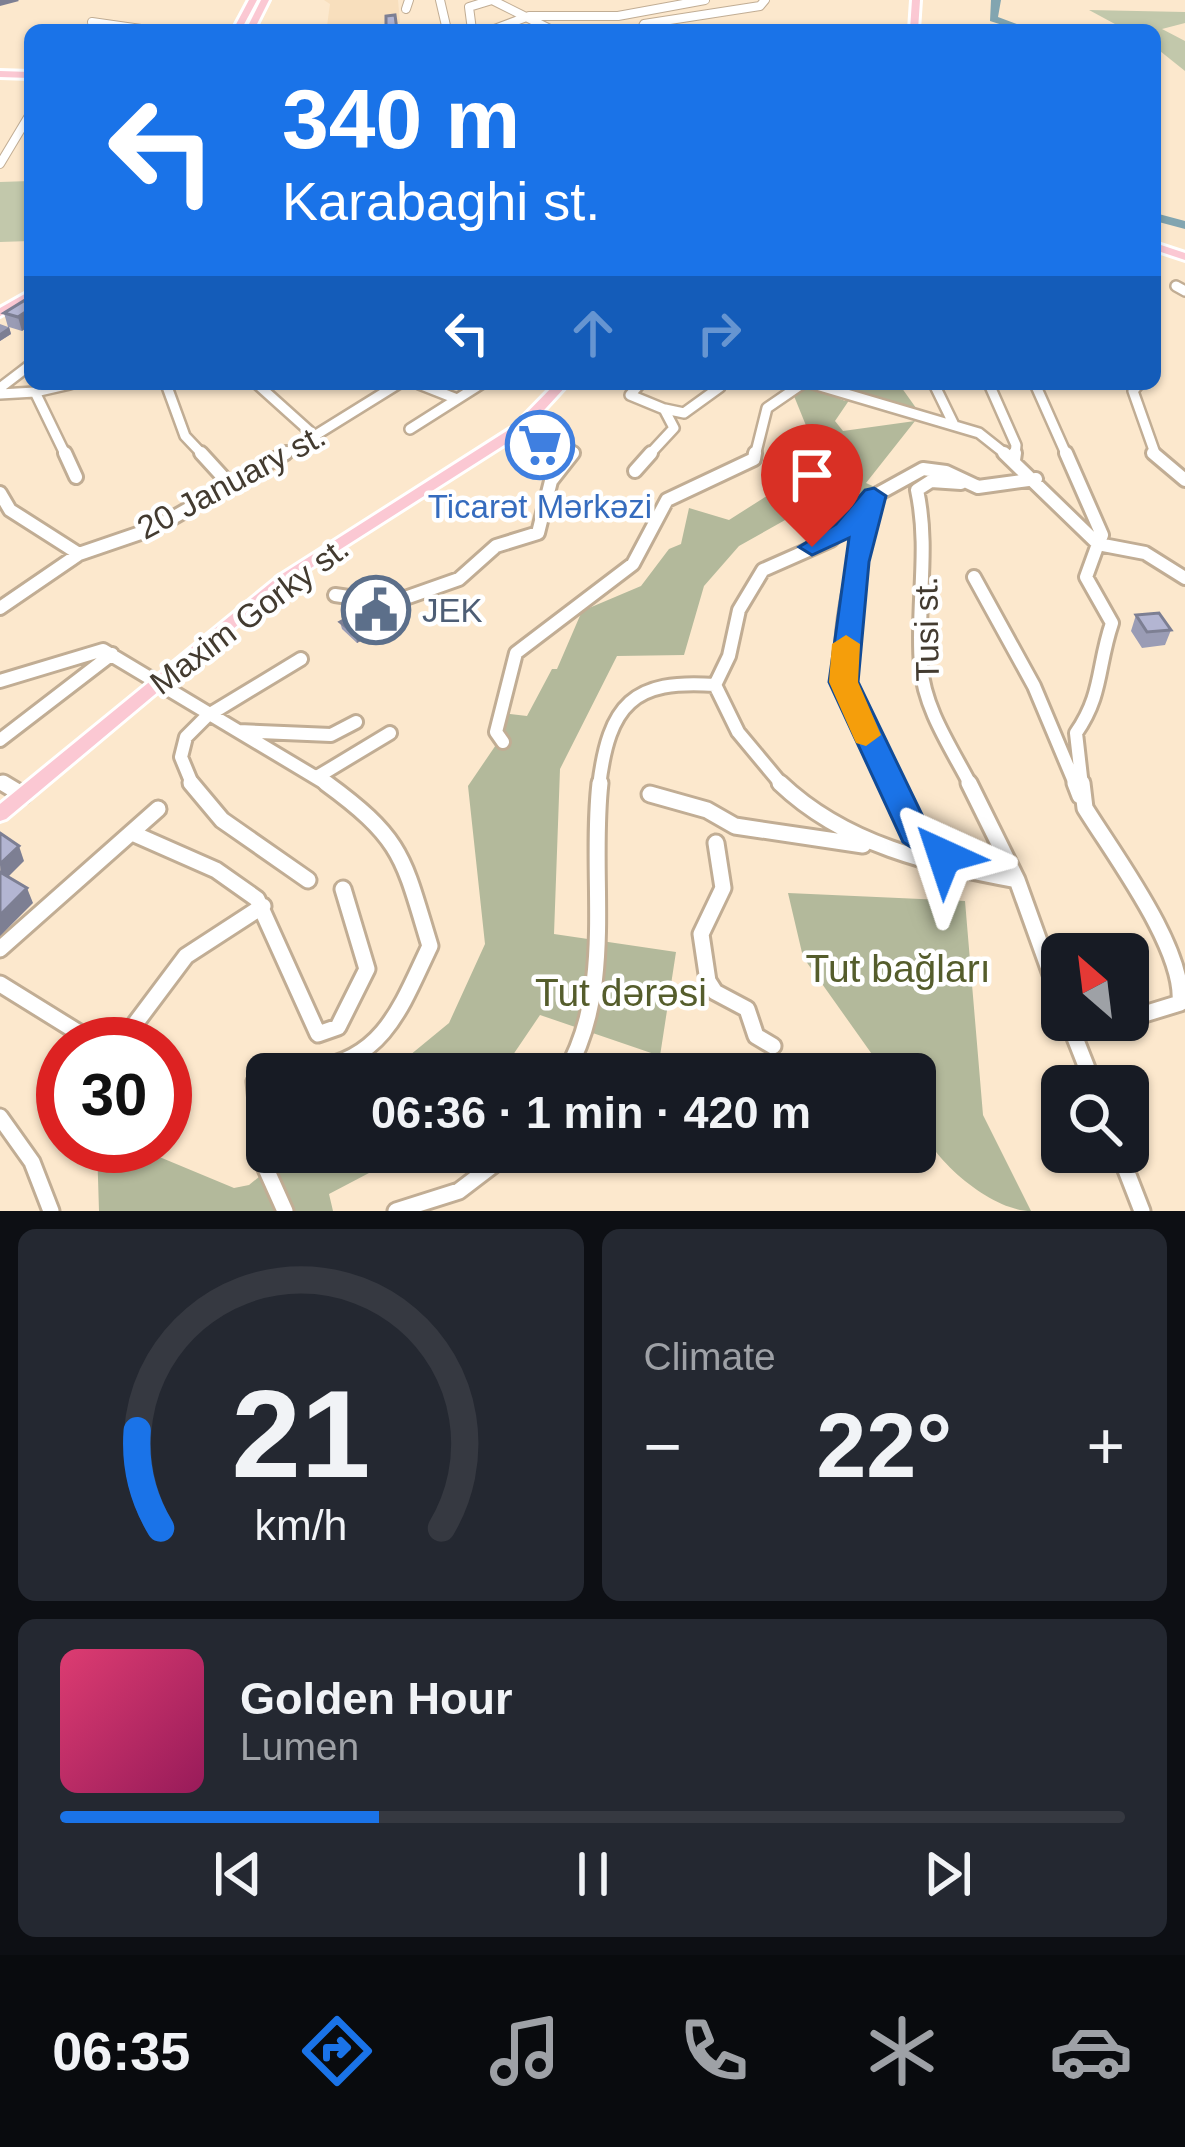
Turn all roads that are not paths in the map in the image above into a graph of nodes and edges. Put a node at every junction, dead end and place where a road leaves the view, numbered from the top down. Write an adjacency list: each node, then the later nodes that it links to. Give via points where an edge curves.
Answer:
1 (492, 0): 4 (street); 7 (street, via 469,7)
2 (705, 0): 4 (street, via 618,16)
3 (765, 0): 10 (street)
4 (526, 17): 8 (street); 9 (street)
5 (92, 22): 6 (street)
6 (106, 24)
7 (471, 24)
8 (508, 24)
9 (540, 24)
10 (650, 24)
11 (24, 125): 12 (street)
12 (0, 164)
13 (24, 370): 29 (street)
14 (44, 390): 30 (street)
15 (168, 390): 43 (street, via 185,436)
16 (264, 390): 36 (street)
17 (389, 390): 36 (street, 20 January st.)
18 (434, 390): 31 (street)
19 (471, 390): 31 (street)
20 (556, 390): 33 (main road, Maxim Gorky st.)
21 (635, 390): 32 (street, via 630,395)
22 (716, 390): 32 (street, via 684,413)
23 (793, 390): 62 (street, via 761,422 754,459 667,500 633,564 516,652 496,732)
24 (834, 390): 34 (street)
25 (937, 390): 34 (street)
26 (992, 390): 37 (street, via 1016,446)
27 (1038, 390): 46 (street, via 1102,535)
28 (1134, 390): 41 (street, via 1142,441)
29 (0, 391): 30 (street)
30 (35, 392): 39 (street)
31 (457, 399): 35 (street)
32 (664, 409): 38 (street, via 674,428)
33 (524, 425): 50 (street, via 574,452 551,481 538,533 496,546 459,579 408,597 370,602); 55 (main road, Maxim Gorky st., via 284,579)
34 (954, 425): 37 (street, via 980,433)
35 (410, 429)
36 (316, 437): 43 (street, 20 January st.)
37 (1014, 460): 40 (street)
38 (635, 471)
39 (76, 477)
40 (1036, 479): 42 (street); 46 (street)
41 (1185, 480)
42 (963, 484): 45 (street, via 923,469); 73 (street, Tusi st., via 931,481 917,490 926,533 921,668 930,705)
43 (232, 487): 47 (street, 20 January st., via 154,528)
44 (0, 493): 47 (street, via 10,510)
45 (874, 496): 56 (street, via 831,540 763,570); 73 (street, via 856,562 845,651 849,697 915,833 944,856)
46 (1097, 544): 49 (street, via 1145,553); 67 (street, via 1083,575 1112,623 1097,703 1076,733)
47 (79, 554): 51 (street, 20 January st.)
48 (974, 577): 67 (street, via 1034,686)
49 (1185, 578)
50 (335, 595)
51 (0, 608)
52 (112, 654): 54 (street, via 90,651); 55 (street); 61 (street)
53 (301, 659): 57 (street)
54 (0, 681)
55 (159, 681): 57 (street); 66 (main road, Maxim Gorky st.)
56 (715, 686): 72 (street, via 730,724 774,783); 85 (street, via 646,690 610,736 593,799 597,931 586,1031)
57 (209, 716): 59 (street); 74 (street, via 187,735 186,780 256,849)
58 (356, 722): 59 (street, via 331,735)
59 (232, 731): 63 (street)
60 (390, 733): 63 (street)
61 (0, 740)
62 (503, 742)
63 (317, 777): 89 (street, via 370,816 402,854 430,946 387,1033 363,1057 332,1071 258,1075 262,1162)
64 (0, 782): 66 (street)
65 (650, 794): 72 (street, via 734,826)
66 (23, 795): 69 (main road, Maxim Gorky st.)
67 (1085, 808): 79 (street)
68 (158, 809): 70 (street)
69 (0, 814)
70 (132, 833): 76 (street, via 239,885); 78 (street)
71 (716, 843): 84 (street, via 723,888 701,934 709,981 748,1010 756,1036)
72 (874, 846): 73 (street)
73 (1014, 874): 77 (street, Tusi st.)
74 (308, 880)
75 (343, 889): 76 (street, via 367,969 338,1027 326,1034 307,1022)
76 (263, 906): 83 (street, via 252,921 201,942 171,971)
77 (1041, 948)
78 (0, 949)
79 (1184, 971): 81 (street, via 1180,1003)
80 (4, 994): 82 (street)
81 (1149, 1012)
82 (47, 1017)
83 (144, 1017)
84 (773, 1046)
85 (575, 1053)
86 (0, 1117): 90 (street, via 32,1162)
87 (482, 1173): 91 (street, via 459,1190)
88 (1127, 1173): 92 (street)
89 (283, 1210)
90 (51, 1211)
91 (396, 1211)
92 (1142, 1211)

